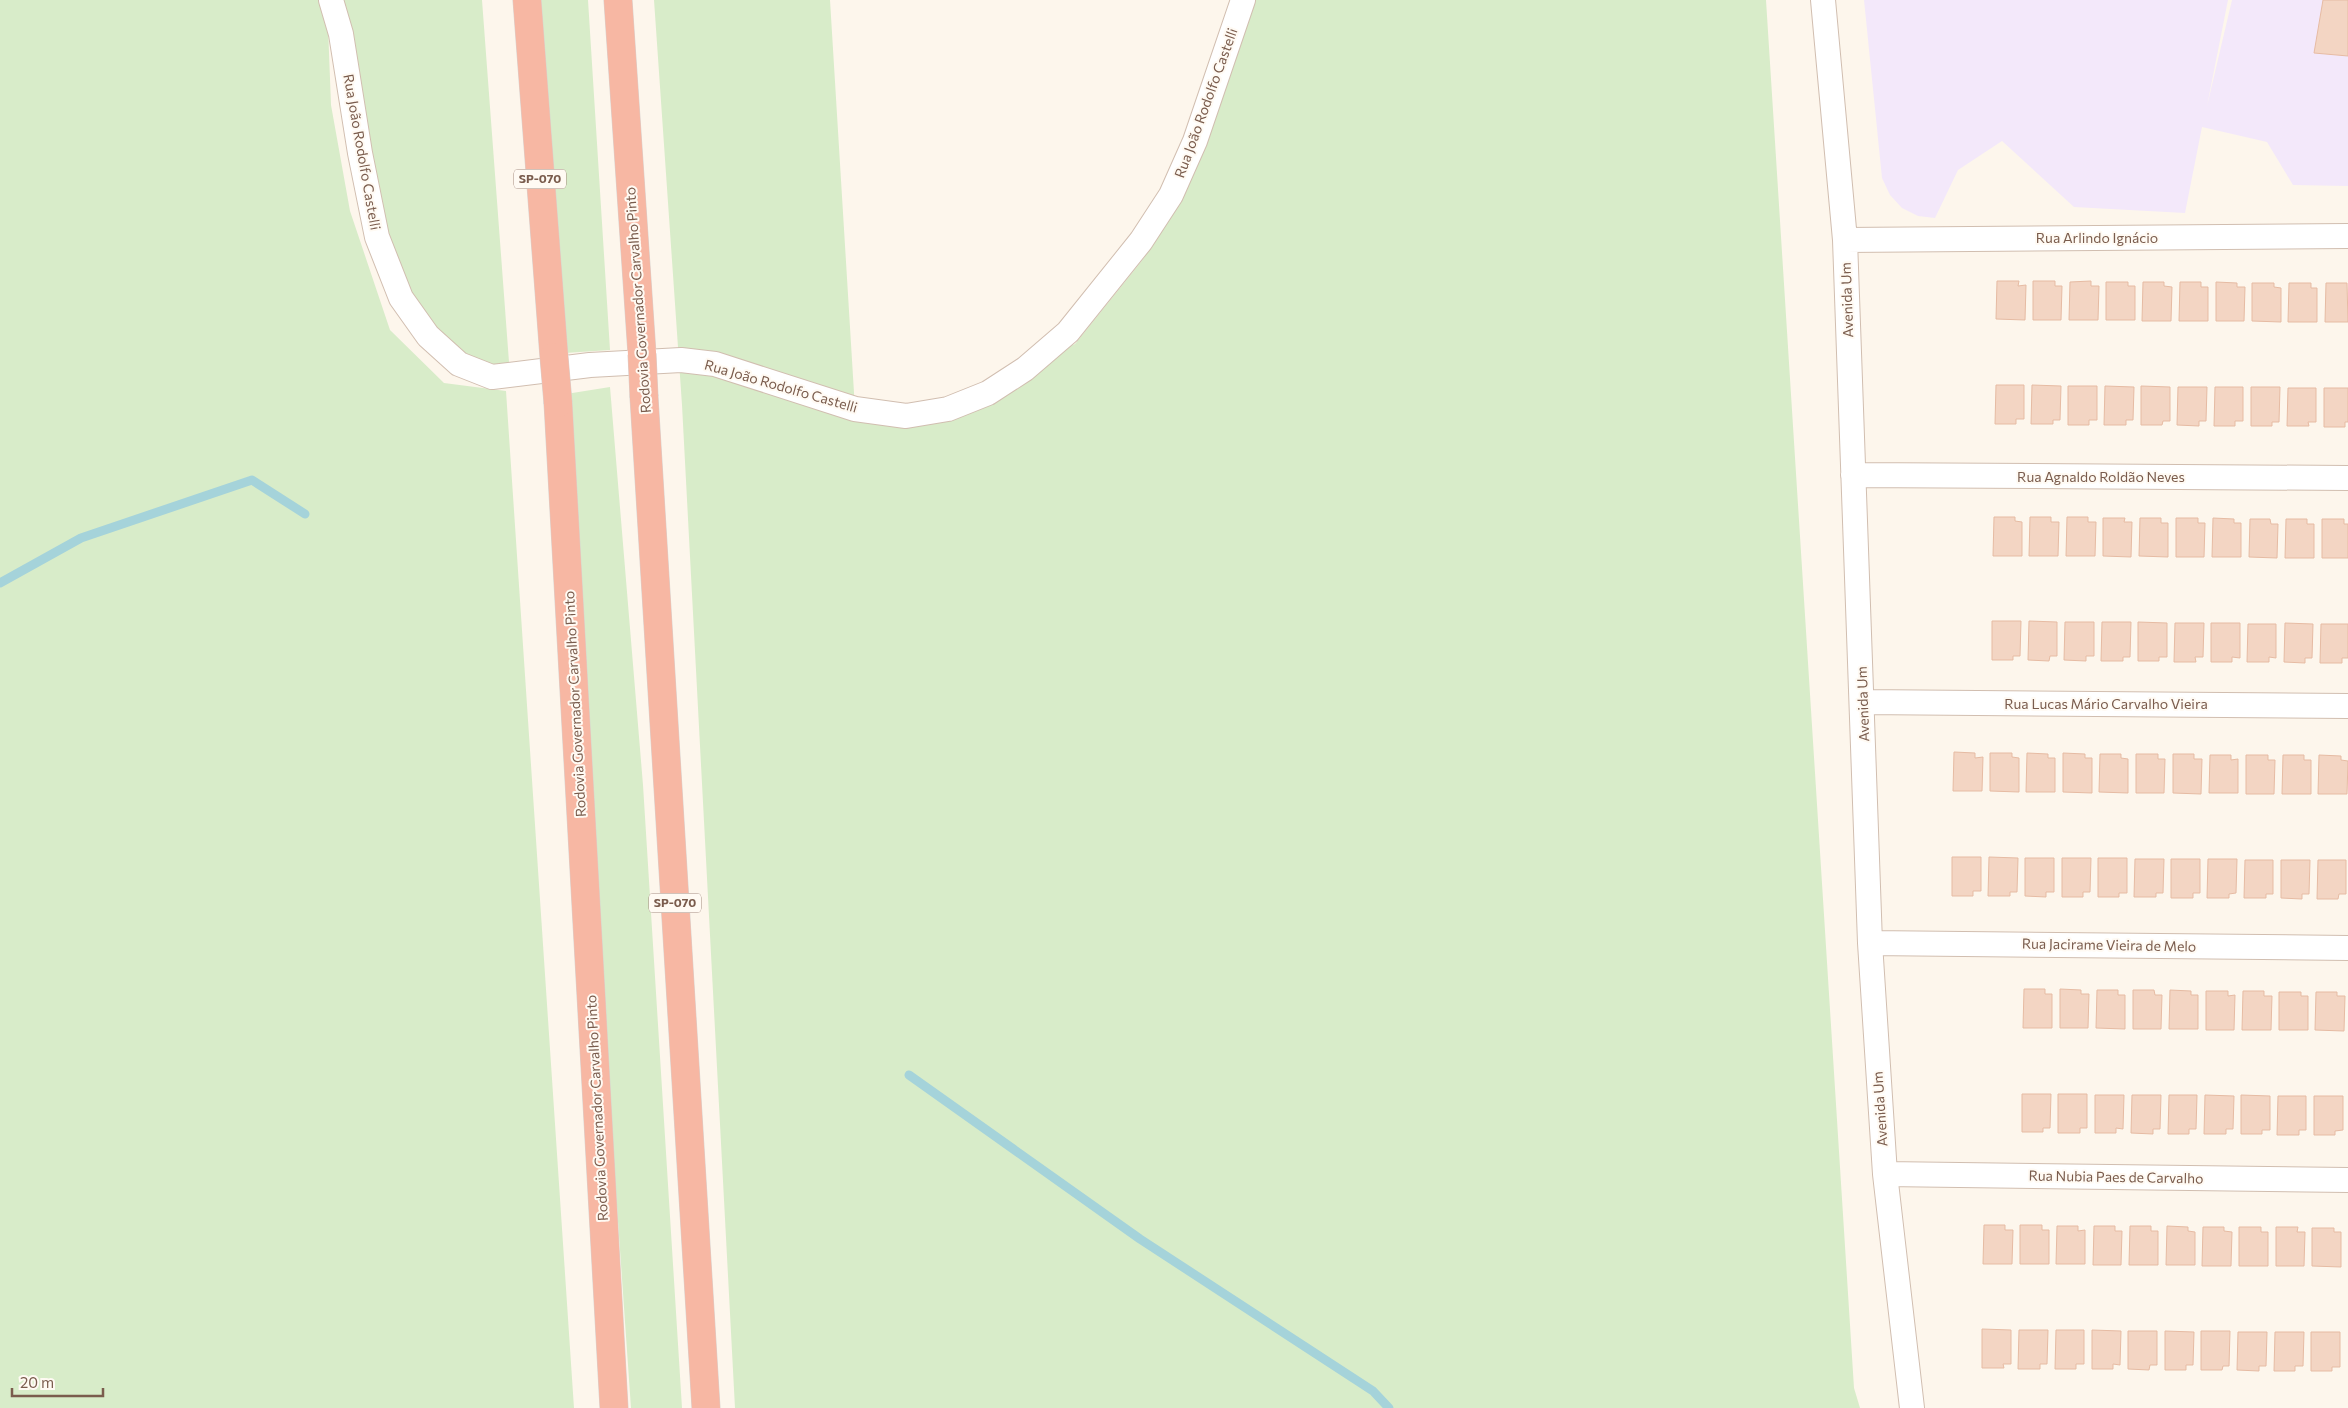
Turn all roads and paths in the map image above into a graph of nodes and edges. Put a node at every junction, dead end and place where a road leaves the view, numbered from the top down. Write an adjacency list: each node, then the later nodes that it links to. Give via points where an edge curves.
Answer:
1 (332, 0): 4 (street, Rua João Rodolfo Castelli, via 342,34 377,237 401,298 428,336 459,364 492,377 590,365 681,360 715,364 855,410 906,416 948,409 988,393 1025,369 1068,332 1141,241 1171,195 1195,141)
2 (527, 0): 16 (highway, Rodovia Governador Carvalho Pinto / SP-070, bridge, via 558,403)
3 (618, 0): 17 (highway, Rodovia Governador Carvalho Pinto / SP-070, bridge)
4 (1243, 0)
5 (1823, 0): 7 (street, Avenida Um)
6 (2348, 236): 7 (street, Rua Arlindo Ignácio)
7 (1845, 240): 8 (street, Avenida Um)
8 (1853, 475): 9 (street, Rua Agnaldo Roldão Neves); 10 (street, Avenida Um)
9 (2348, 478)
10 (1863, 702): 11 (street, Rua Lucas Mário Carvalho Vieira); 12 (street, Avenida Um)
11 (2348, 706)
12 (1870, 943): 13 (street, Rua Jacirame Vieira de Melo); 14 (street, Avenida Um)
13 (2348, 948)
14 (1885, 1174): 15 (street, Rua Nubia Paes de Carvalho); 18 (street, Avenida Um)
15 (2348, 1180)
16 (614, 1408)
17 (706, 1408)
18 (1912, 1408)

